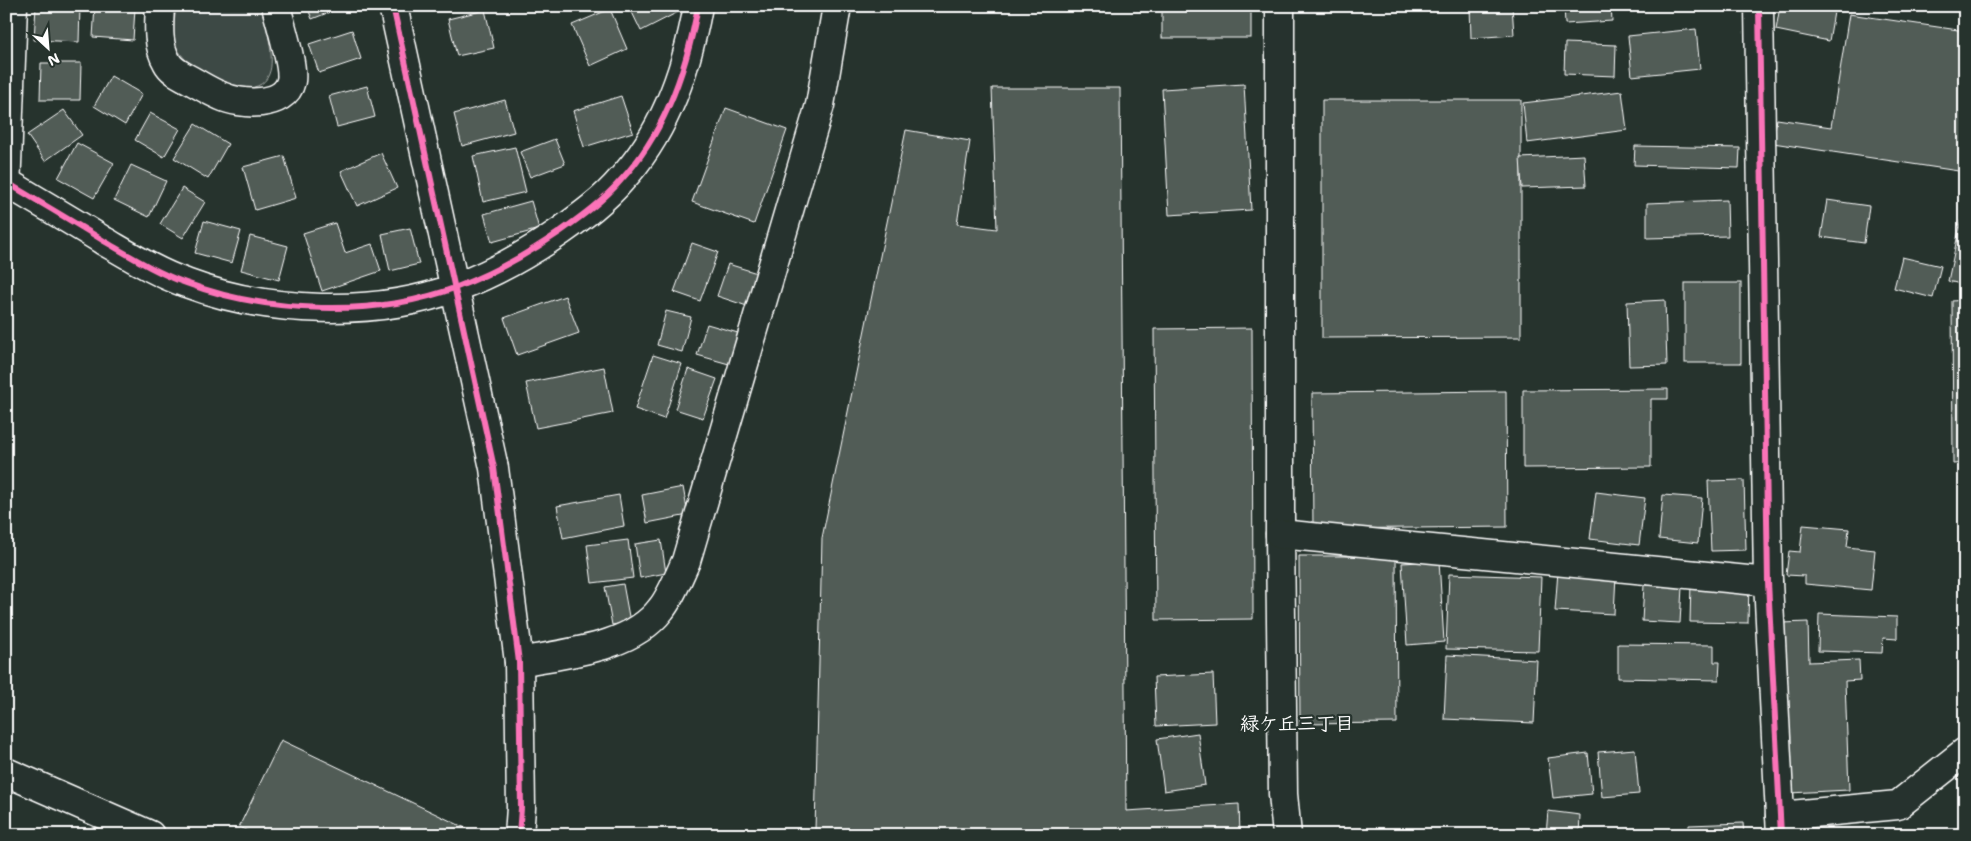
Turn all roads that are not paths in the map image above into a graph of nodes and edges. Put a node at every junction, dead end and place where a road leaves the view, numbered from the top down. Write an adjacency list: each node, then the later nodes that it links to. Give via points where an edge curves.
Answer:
1 (13, 6): 9 (street)
2 (160, 6): 3 (street, via 160,45 167,63 221,97 245,102 272,100 286,90 290,82)
3 (276, 6)
4 (393, 6): 11 (street)
5 (698, 6): 11 (street, via 678,88 649,143 622,180 585,214 548,240 506,266)
6 (837, 6): 14 (street, via 820,105 686,561 662,609 639,630 614,642)
7 (1280, 6): 12 (street)
8 (1759, 6): 13 (street)
9 (6, 183): 10 (street); 11 (street, via 144,264 185,283 228,296 309,307 370,306 407,301)
10 (6, 190)
11 (456, 288): 14 (street, via 494,468)
12 (1280, 534): 13 (street); 20 (street, via 1283,794)
13 (1768, 582): 17 (street)
14 (519, 662): 19 (street)
15 (1965, 752): 17 (street, via 1898,805)
16 (6, 772): 18 (street)
17 (1780, 825)
18 (150, 835)
19 (519, 835)
20 (1287, 835)

